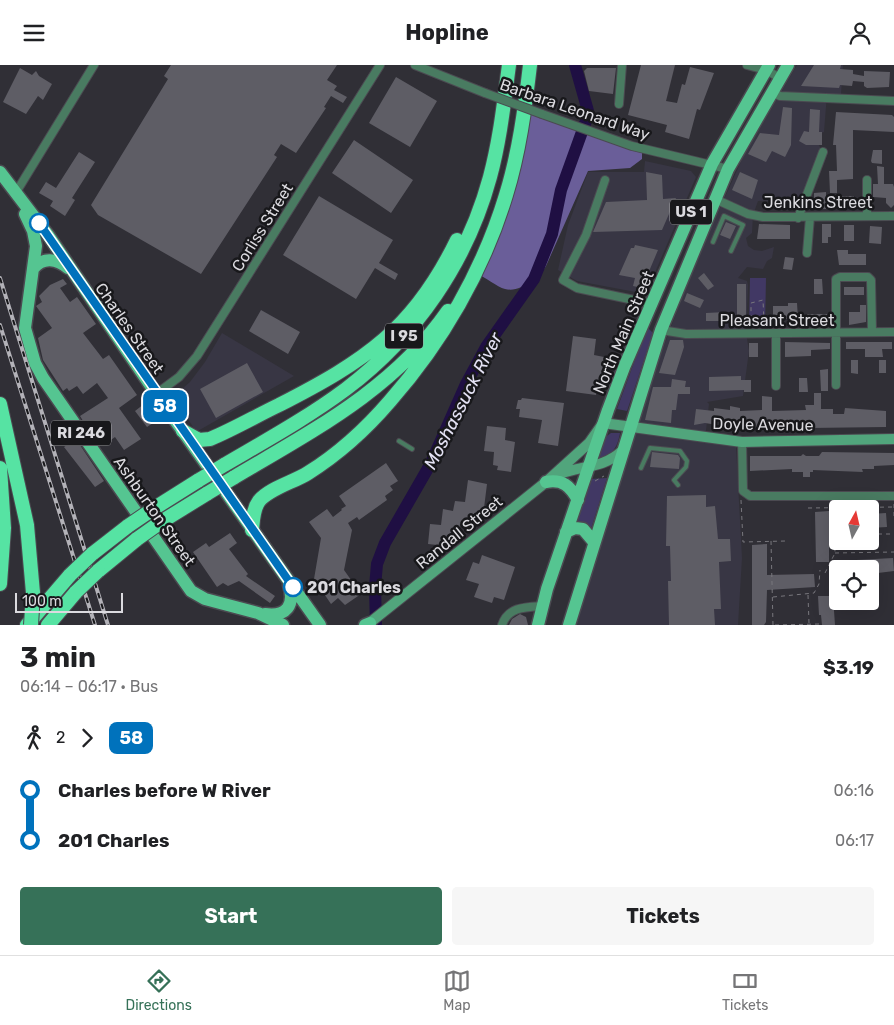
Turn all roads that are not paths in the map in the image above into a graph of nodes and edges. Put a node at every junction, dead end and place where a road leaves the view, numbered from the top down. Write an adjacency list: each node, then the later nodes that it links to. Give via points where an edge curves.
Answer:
1 (94, 65): 21 (street)
2 (380, 65): 41 (street, Corliss Street, via 203,348 184,373)
3 (415, 65): 16 (street, Barbara Leonard Way, bridge, via 591,133)
4 (509, 65): 14 (highway, I 95)
5 (530, 65): 31 (highway, I 95, via 519,143 507,194)
6 (622, 65): 13 (street)
7 (747, 65): 9 (street)
8 (788, 65): 10 (main road, North Main Street / US 1)
9 (768, 67): 10 (street); 16 (main road, North Main Street / US 1)
10 (780, 78): 11 (main road, North Main Street / US 1)
11 (771, 92): 12 (street, via 780,96); 17 (main road, North Main Street / US 1)
12 (894, 101)
13 (619, 104)
14 (504, 105): 45 (highway, via 458,237 433,283 397,328 341,373 214,437 199,440); 68 (highway, I 95, bridge, via 492,171 473,227 450,273 420,317 385,355 345,390 153,509 92,554)
15 (823, 151): 25 (street)
16 (712, 164): 17 (street, Barbara Leonard Way); 33 (main road, North Main Street / US 1)
17 (728, 169): 22 (main road, North Main Street / US 1)
18 (0, 172): 21 (main road, Charles Street / RI 246)
19 (605, 180): 33 (street, via 586,235 563,280 577,288)
20 (866, 180): 23 (street)
21 (15, 194): 30 (main road, Ashburton Street / RI 246, via 34,235); 32 (main road, Charles Street / RI 246, via 38,221)
22 (714, 199): 25 (street, Jenkins Street, via 754,215); 34 (main road, North Main Street / US 1)
23 (867, 216): 24 (street, Jenkins Street); 26 (street, Jenkins Street)
24 (894, 216)
25 (798, 217): 26 (street, Jenkins Street)
26 (810, 217): 29 (street)
27 (713, 242): 28 (lane, via 724,216 732,218 743,225)
28 (731, 251)
29 (807, 253)
30 (34, 269): 32 (main road, via 47,260 58,262); 66 (main road, Ashburton Street / RI 246, via 25,328 40,373 189,589 198,596)
31 (476, 269): 58 (highway, via 440,338 391,400 342,450 261,499 254,513); 63 (highway, I 95, bridge, via 430,335 374,391 161,522)
32 (70, 270): 41 (main road, Charles Street / RI 246)
33 (653, 304): 43 (main road, North Main Street / US 1)
34 (661, 330): 37 (street, Pleasant Street, via 686,334); 44 (main road, North Main Street / US 1)
35 (872, 332): 36 (street, Pleasant Street); 38 (street, Pleasant Street); 38 (street, via 872,284 868,277 840,277 836,279)
36 (894, 332)
37 (776, 333): 38 (street, Pleasant Street); 40 (street)
38 (836, 333): 39 (street)
39 (836, 385)
40 (776, 386)
41 (156, 394): 45 (main road, Charles Street / RI 246)
42 (0, 404): 69 (highway, bridge, via 27,525 33,593)
43 (603, 423): 44 (main road, Doyle Avenue); 51 (main road, North Main Street / US 1); 54 (main road, Randall Street, via 589,443)
44 (630, 427): 48 (main road, Doyle Avenue); 50 (main road, North Main Street / US 1)
45 (183, 431): 58 (main road, Charles Street / RI 246)
46 (894, 439): 48 (main road, Doyle Avenue)
47 (400, 441): 49 (lane)
48 (742, 442): 56 (street, via 743,491 750,496)
49 (412, 449)
50 (622, 451): 51 (main road, Randall Street, via 605,463); 60 (main road, North Main Street / US 1)
51 (588, 468): 54 (main road, Randall Street, via 564,472); 57 (main road, North Main Street / US 1)
52 (640, 468): 55 (lane, via 650,448 680,451 687,461 686,467 674,480)
53 (0, 472): 62 (highway, via 4,541)
54 (546, 482): 57 (main road, via 558,481 568,485); 67 (main road, Randall Street)
55 (678, 485)
56 (894, 496)
57 (578, 500): 59 (main road, North Main Street / US 1)
58 (252, 530): 61 (main road, Charles Street / RI 246)
59 (566, 532): 60 (main road, via 583,529); 64 (main road, North Main Street / US 1)
60 (594, 543): 77 (main road, North Main Street / US 1)
61 (286, 577): 65 (main road, Charles Street / RI 246); 66 (main road, via 292,598 289,608 278,615)
62 (0, 584)
63 (76, 592): 70 (highway, I 95); 71 (highway)
64 (542, 606): 75 (street, via 510,612); 76 (main road, North Main Street / US 1)
65 (309, 610): 73 (main road, Charles Street / RI 246); 74 (main road)
66 (258, 613): 72 (main road, RI 246)
67 (368, 624)
68 (27, 625)
69 (31, 625)
70 (48, 625)
71 (56, 625)
72 (283, 625)
73 (320, 625)
74 (331, 625)
75 (502, 625)
76 (538, 625)
77 (569, 625)

